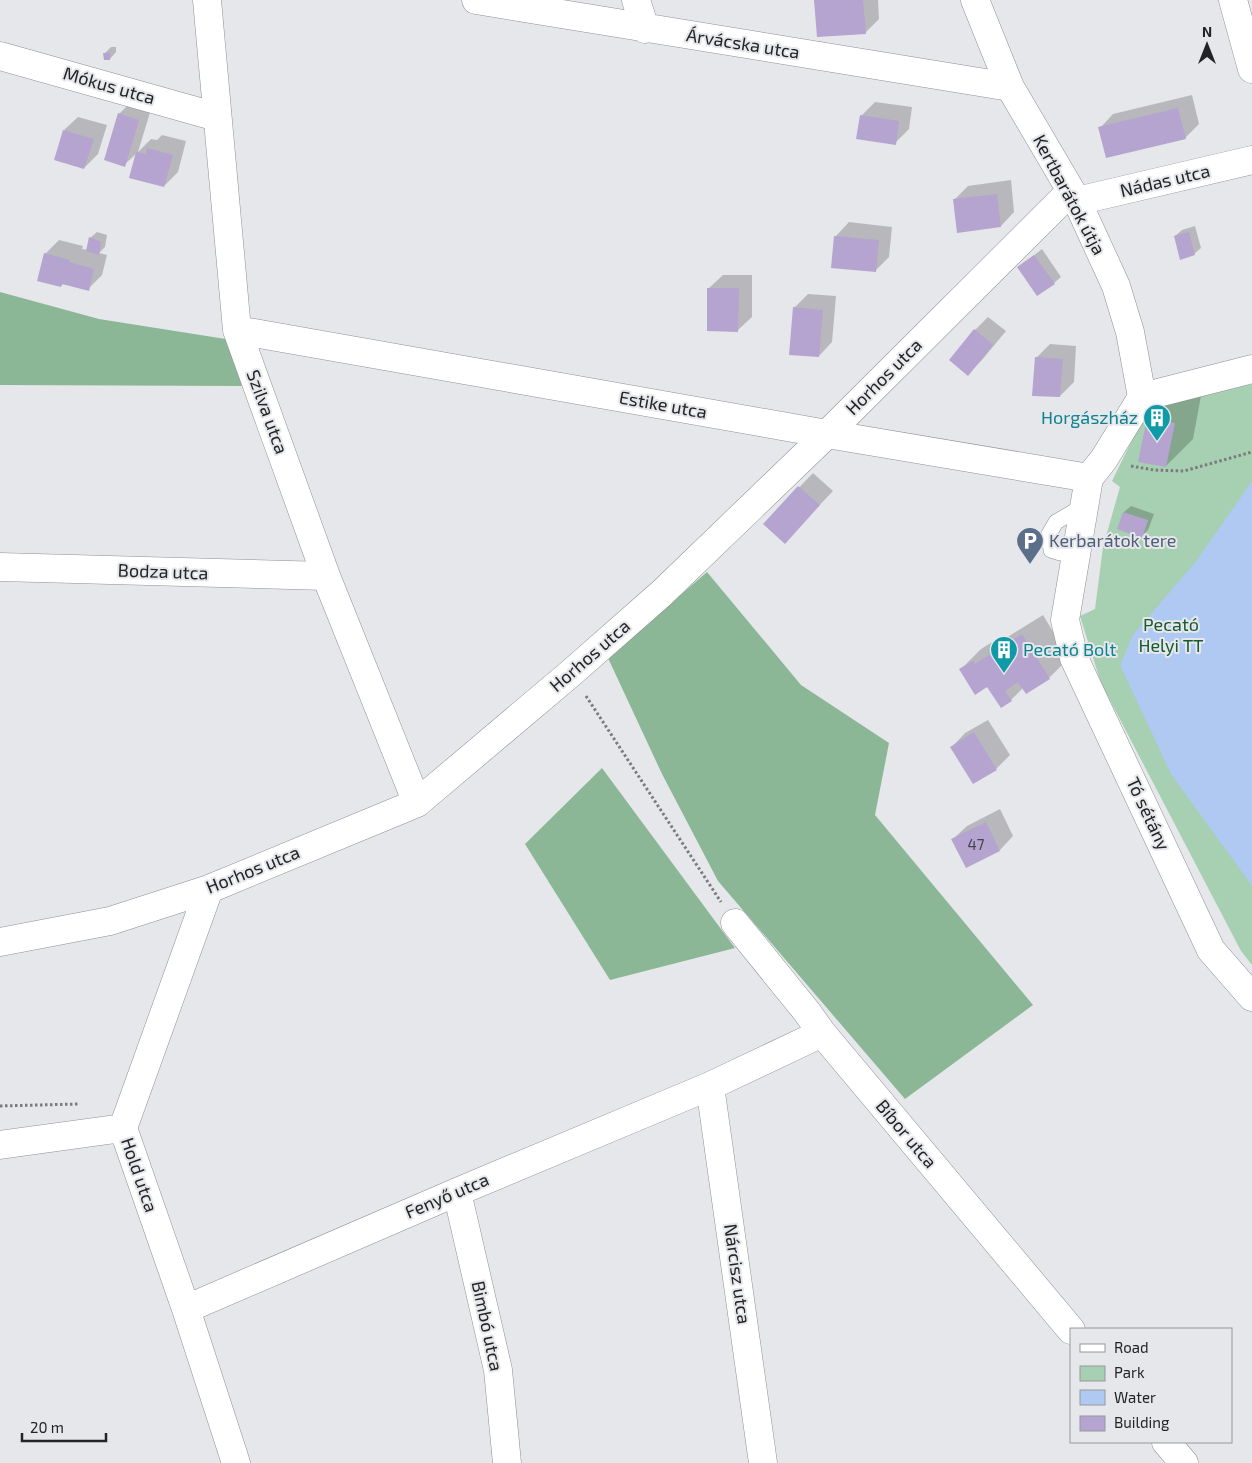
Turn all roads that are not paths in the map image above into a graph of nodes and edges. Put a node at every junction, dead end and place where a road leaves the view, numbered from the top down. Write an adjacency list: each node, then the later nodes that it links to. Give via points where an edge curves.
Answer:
1 (207, 0): 10 (street, Szilva utca)
2 (476, 0): 6 (street, Árvácska utca)
3 (636, 0): 6 (street)
4 (974, 0): 9 (street, Kertbarátok útja)
5 (1233, 0): 8 (street)
6 (645, 29): 9 (street, Árvácska utca)
7 (0, 56): 10 (street, Mókus utca)
8 (1252, 69)
9 (1010, 87): 12 (street, Kertbarátok útja)
10 (217, 117): 13 (street, Szilva utca)
11 (1252, 160): 12 (street, Nádas utca)
12 (1074, 196): 15 (street, Kertbarátok útja, via 1116,286 1130,332); 16 (street, Horhos utca)
13 (237, 330): 16 (street, Estike utca); 19 (street, Szilva utca)
14 (1252, 369): 15 (street)
15 (1142, 397): 17 (street)
16 (827, 434): 17 (street, Estike utca); 20 (street, Horhos utca, via 662,593)
17 (1097, 469): 24 (street, Tó sétány, via 1085,506 1065,620 1074,658 1211,950)
18 (0, 567): 19 (street, Bodza utca)
19 (326, 576): 20 (street, Szilva utca)
20 (416, 803): 21 (street, Horhos utca)
21 (209, 889): 23 (street, Horhos utca, via 110,921); 27 (street, Hold utca)
22 (735, 923): 25 (street, Bíbor utca)
23 (0, 942)
24 (1252, 997)
25 (822, 1033): 26 (street); 31 (street, Bíbor utca)
26 (710, 1086): 29 (street, Fenyő utca); 35 (street, Nárcisz utca)
27 (123, 1128): 28 (street); 30 (street, Hold utca)
28 (0, 1145)
29 (457, 1192): 30 (street, Fenyő utca); 34 (street, Bimbó utca, via 498,1370)
30 (186, 1309): 33 (street, Hold utca)
31 (1070, 1329)
32 (1167, 1443): 36 (street)
33 (236, 1463)
34 (507, 1463)
35 (763, 1463)
36 (1184, 1463)

